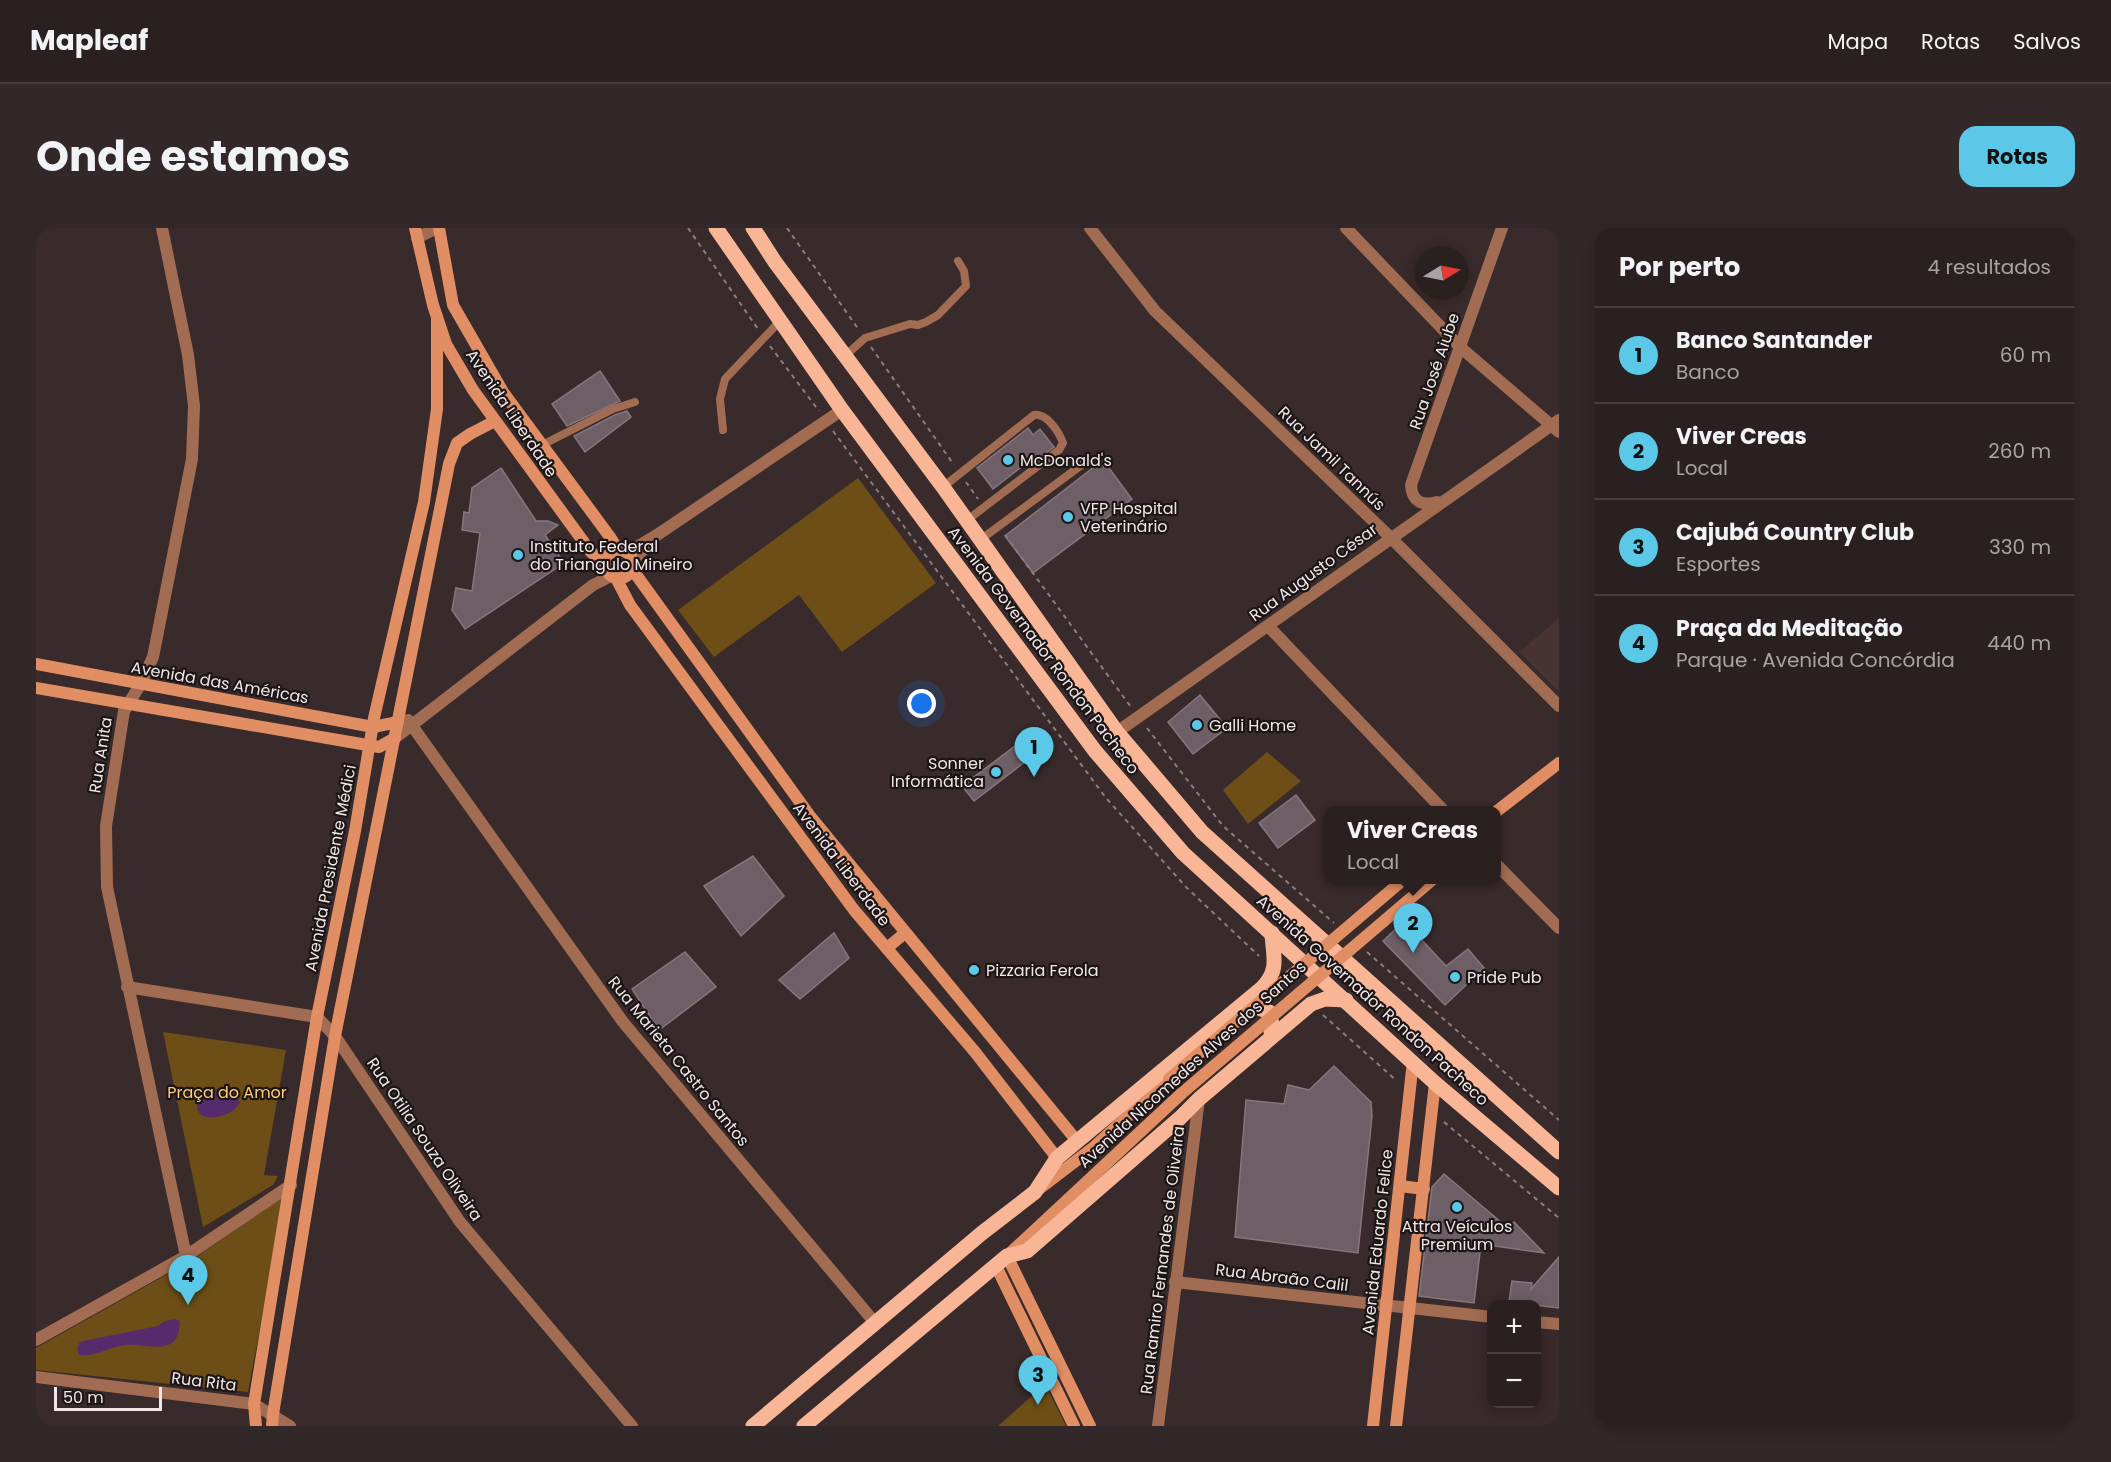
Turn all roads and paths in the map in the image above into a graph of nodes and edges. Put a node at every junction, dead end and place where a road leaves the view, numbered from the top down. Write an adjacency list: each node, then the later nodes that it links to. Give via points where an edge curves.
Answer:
1 (162, 228): 30 (street, Rua Anita, via 188,355 194,406 192,459 153,657)
2 (438, 228): 8 (street); 19 (main road, Avenida Liberdade, via 453,304 503,392)
3 (716, 228): 11 (main road, Avenida Governador Rondon Pacheco)
4 (753, 228): 13 (main road, Avenida Governador Rondon Pacheco)
5 (1090, 228): 24 (street, Rua Jamil Tannús, via 1155,311)
6 (1346, 228): 12 (street)
7 (1502, 228): 12 (street, Rua José Aiube)
8 (416, 233): 10 (main road, Avenida Liberdade)
9 (958, 261): 13 (lane, via 966,286 938,315 918,325 865,338)
10 (437, 317): 16 (main road, Avenida Liberdade, via 446,344); 35 (main road, Avenida Presidente Médici, via 437,409 424,502)
11 (780, 321): 15 (main road, Avenida Governador Rondon Pacheco); 18 (lane, via 725,379 720,399)
12 (1460, 347): 17 (street); 22 (street, Rua José Aiube, via 1411,485 1419,503)
13 (844, 357): 21 (main road, Avenida Governador Rondon Pacheco)
14 (635, 402): 19 (lane)
15 (842, 411): 26 (street); 47 (main road, Avenida Governador Rondon Pacheco, via 1095,752 1183,853)
16 (495, 421): 27 (main road, Avenida Liberdade); 34 (main road, via 457,443 449,464)
17 (1556, 425): 22 (street, Rua Augusto César)
18 (723, 430)
19 (542, 445): 26 (main road, Avenida Liberdade)
20 (1083, 464): 25 (lane)
21 (943, 487): 23 (main road, Avenida Governador Rondon Pacheco); 23 (lane, via 1034,415 1045,416 1061,438 1059,450)
22 (1441, 502): 24 (street, Rua Augusto César)
23 (966, 521): 25 (main road, Avenida Governador Rondon Pacheco)
24 (1390, 537): 28 (street, Rua Augusto César); 33 (street, Rua Jamil Tannús)
25 (980, 540): 36 (main road, Avenida Governador Rondon Pacheco)
26 (627, 558): 27 (main road, via 625,577); 27 (main road, via 607,557); 46 (main road, Avenida Liberdade, via 810,816)
27 (610, 572): 34 (street); 48 (main road, Avenida Liberdade, via 854,910)
28 (1268, 626): 36 (street, Rua Augusto César); 40 (street)
29 (36, 664): 30 (main road, Avenida das Américas)
30 (140, 685): 32 (street, Rua Anita); 35 (main road, Avenida das Américas)
31 (36, 688): 32 (main road)
32 (129, 703): 38 (main road); 49 (street, Rua Anita, via 124,711 106,826 107,887)
33 (1559, 706)
34 (409, 722): 35 (main road, Avenida das Américas); 37 (main road); 73 (street, Rua Marieta Castro Santos, via 623,1022)
35 (373, 727): 38 (main road, Avenida Presidente Médici)
36 (1117, 732): 59 (main road, Avenida Governador Rondon Pacheco, via 1202,832)
37 (395, 738): 38 (main road, via 379,747); 53 (main road)
38 (370, 746): 52 (main road, Avenida Presidente Médici)
39 (1559, 763): 41 (main road)
40 (1439, 806)
41 (1501, 808)
42 (1501, 869): 45 (street)
43 (1397, 884): 65 (main road, Avenida Nicomedes Alves dos Santos, bridge, via 1094,1147)
44 (1426, 884): 67 (main road, Avenida Nicomedes Alves dos Santos, bridge, via 1181,1094)
45 (1559, 928)
46 (905, 933): 48 (main road); 58 (main road, Avenida Liberdade)
47 (1272, 933): 50 (main road, Avenida Governador Rondon Pacheco); 51 (main road, Avenida Nicomedes Alves dos Santos, via 1271,978)
48 (887, 948): 60 (main road, Avenida Liberdade)
49 (127, 987): 52 (street); 66 (street, Rua Anita)
50 (1346, 1000): 54 (main road, Avenida Nicomedes Alves dos Santos, via 1325,999 1311,1005); 55 (main road, Avenida Governador Rondon Pacheco)
51 (1239, 1007): 54 (main road, via 1269,1012 1272,1024); 58 (main road, Avenida Nicomedes Alves dos Santos)
52 (317, 1017): 53 (street, Rua Otilia Souza Oliveira); 61 (main road, Avenida Presidente Médici)
53 (335, 1035): 78 (main road); 81 (street, Rua Otilia Souza Oliveira, via 460,1222)
54 (1266, 1042): 57 (main road, Avenida Nicomedes Alves dos Santos)
55 (1413, 1061): 56 (main road, Avenida Governador Rondon Pacheco); 62 (main road, Avenida Eduardo Felice)
56 (1435, 1083): 63 (main road, Avenida Governador Rondon Pacheco); 64 (main road)
57 (1199, 1099): 67 (main road, Avenida Nicomedes Alves dos Santos, via 1027,1251); 68 (street, Rua Ramiro Fernandes de Oliveira)
58 (1077, 1141): 60 (main road, Avenida Nicomedes Alves dos Santos)
59 (1559, 1152)
60 (1058, 1158): 65 (main road, Avenida Nicomedes Alves dos Santos)
61 (291, 1185): 66 (street); 77 (main road, Avenida Presidente Médici)
62 (1400, 1186): 64 (main road); 69 (main road, Avenida Eduardo Felice)
63 (1559, 1188)
64 (1424, 1189): 70 (main road)
65 (1035, 1192): 73 (main road, Avenida Nicomedes Alves dos Santos)
66 (186, 1256): 75 (street)
67 (1001, 1261): 83 (main road, Avenida Nicomedes Alves dos Santos); 84 (main road); 85 (main road)
68 (1176, 1282): 69 (street, Rua Abraão Calil); 86 (street, Rua Ramiro Fernandes de Oliveira)
69 (1386, 1306): 70 (street, Rua Abraão Calil); 87 (main road, Avenida Eduardo Felice)
70 (1409, 1309): 71 (street, Rua Abraão Calil); 88 (main road)
71 (1487, 1317)
72 (1541, 1322): 74 (street)
73 (876, 1324): 82 (main road, Avenida Nicomedes Alves dos Santos)
74 (1559, 1324)
75 (36, 1340)
76 (36, 1377): 77 (street, Rua Rita)
77 (254, 1404): 78 (street, Rua Rita); 79 (main road, Avenida Presidente Médici)
78 (273, 1420): 80 (street, Rua Rita)
79 (256, 1426)
80 (290, 1426)
81 (632, 1426)
82 (753, 1426)
83 (804, 1426)
84 (1074, 1426)
85 (1090, 1426)
86 (1158, 1426)
87 (1373, 1426)
88 (1396, 1426)

